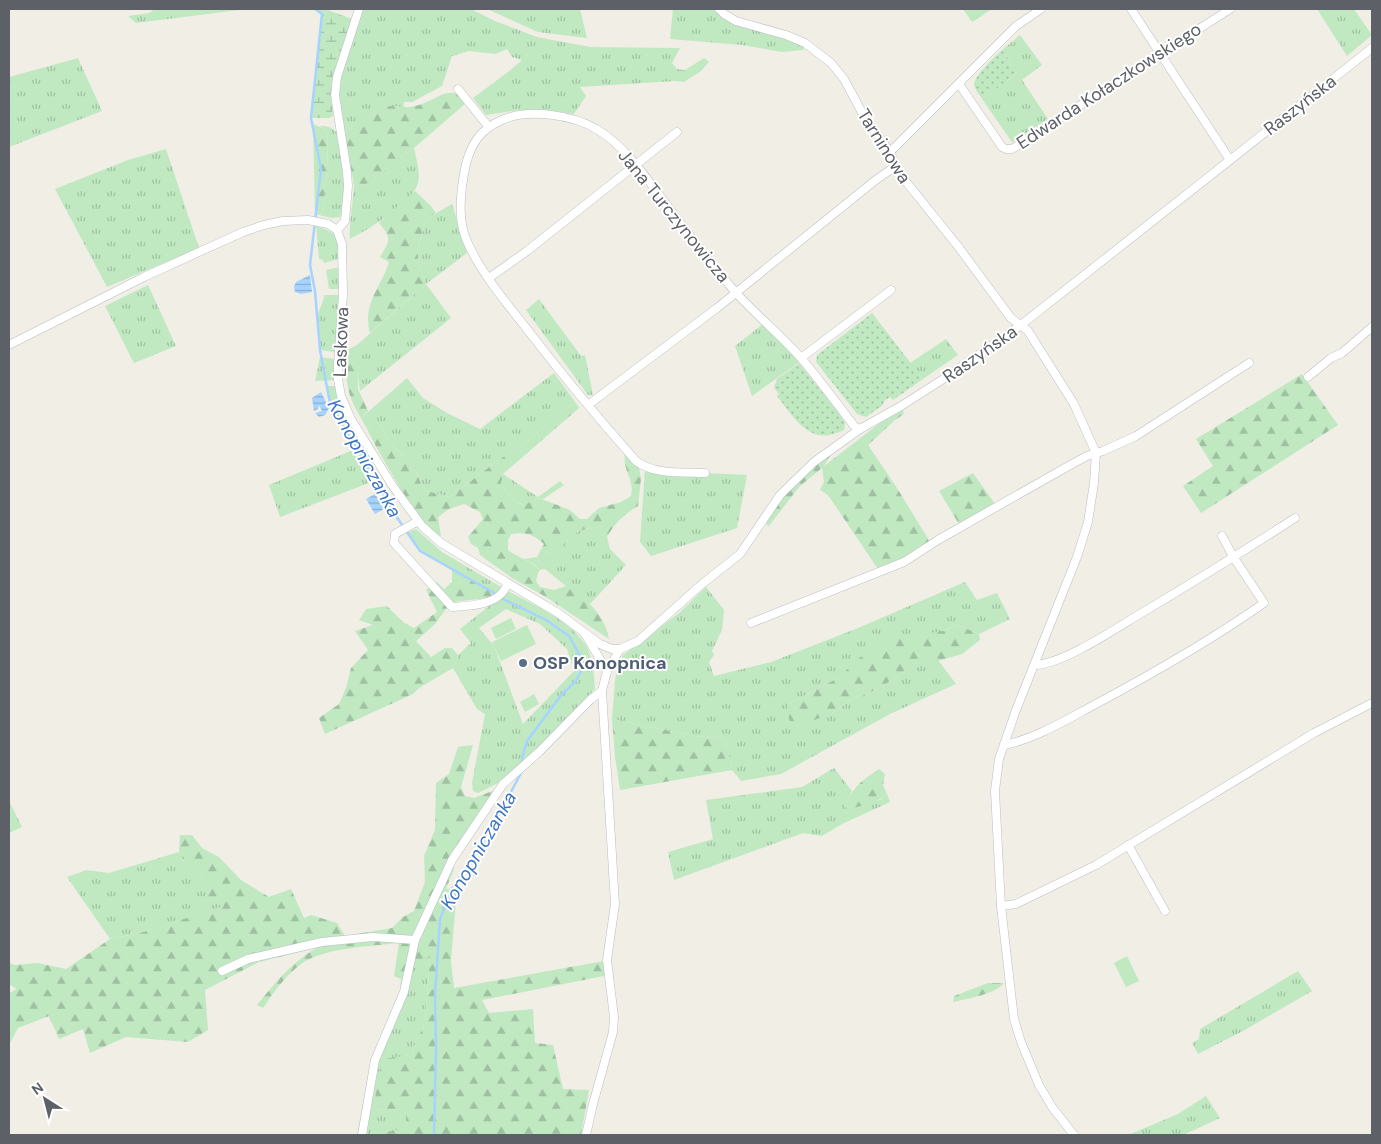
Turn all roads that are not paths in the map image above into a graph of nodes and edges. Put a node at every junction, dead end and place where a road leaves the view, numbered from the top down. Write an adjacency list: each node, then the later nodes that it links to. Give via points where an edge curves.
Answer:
1 (359, 9): 16 (street, via 337,77 335,95 348,179 345,221)
2 (719, 9): 12 (street, Tarninowa, via 736,21 805,43 831,63)
3 (1041, 9): 8 (street, via 1016,26)
4 (1132, 9): 7 (street)
5 (1230, 9): 7 (street, Edwarda Kołaczkowskiego)
6 (1371, 52): 13 (street, Raszyńska)
7 (1160, 54): 8 (street, Edwarda Kołaczkowskiego, via 1012,149 1002,147); 13 (street)
8 (959, 84): 12 (street)
9 (458, 89): 10 (street)
10 (488, 126): 14 (street, Jana Turczynowicza, via 518,114 570,118 611,138); 17 (street, via 468,156 462,183 461,215 464,234 472,252)
11 (677, 132): 14 (street)
12 (890, 152): 15 (street, Tarninowa)
13 (1230, 160): 20 (street, Raszyńska)
14 (637, 165): 17 (street); 19 (street, Jana Turczynowicza)
15 (896, 166): 19 (street); 20 (street, Tarninowa, via 1011,318)
16 (337, 230): 22 (street, via 328,224 308,220 270,224 233,236); 31 (street, Laskowa, via 342,244 343,272 338,365 341,396 371,453)
17 (489, 278): 26 (street)
18 (891, 290): 23 (street)
19 (736, 292): 23 (street, Jana Turczynowicza); 26 (street)
20 (1021, 325): 27 (street, Raszyńska, via 917,396); 28 (street, Tarninowa, via 1070,397)
21 (1372, 327): 25 (street)
22 (9, 345)
23 (801, 358): 27 (street, Jana Turczynowicza, via 855,427)
24 (1249, 363): 28 (street, via 1136,436)
25 (1308, 377)
26 (588, 405): 29 (street, via 645,468)
27 (860, 429): 37 (street, Raszyńska, via 814,462 789,485 740,554 638,641)
28 (1096, 453): 35 (street, via 904,562); 38 (street, via 1088,522 1078,557)
29 (705, 473)
30 (1295, 518): 33 (street)
31 (418, 521): 34 (street, Laskowa, via 442,543); 34 (street, via 395,534 394,543 452,607 472,606 495,599)
32 (1222, 536): 33 (street)
33 (1234, 558): 38 (street, via 1106,635 1053,661); 42 (street, via 1264,603 1112,695 1017,743)
34 (507, 584): 36 (street, Laskowa, via 558,613)
35 (752, 623)
36 (584, 633): 37 (street, Laskowa, via 605,646); 39 (street, Laskowa)
37 (620, 649): 39 (street)
38 (1035, 665): 42 (street)
39 (606, 672): 40 (street)
40 (602, 691): 46 (street, via 503,784 452,860); 49 (street, via 616,904 607,960 614,1017)
41 (1372, 704): 43 (street, via 1314,733)
42 (1004, 746): 44 (street, via 995,791)
43 (1128, 845): 44 (street, via 1096,865 1016,904); 45 (street)
44 (1001, 906): 50 (street, via 1008,981 1021,1042 1039,1085)
45 (1165, 911)
46 (416, 940): 47 (street, via 373,937 322,942 248,959); 48 (street, via 404,992 375,1060)
47 (222, 971)
48 (362, 1135)
49 (586, 1135)
50 (1074, 1135)

